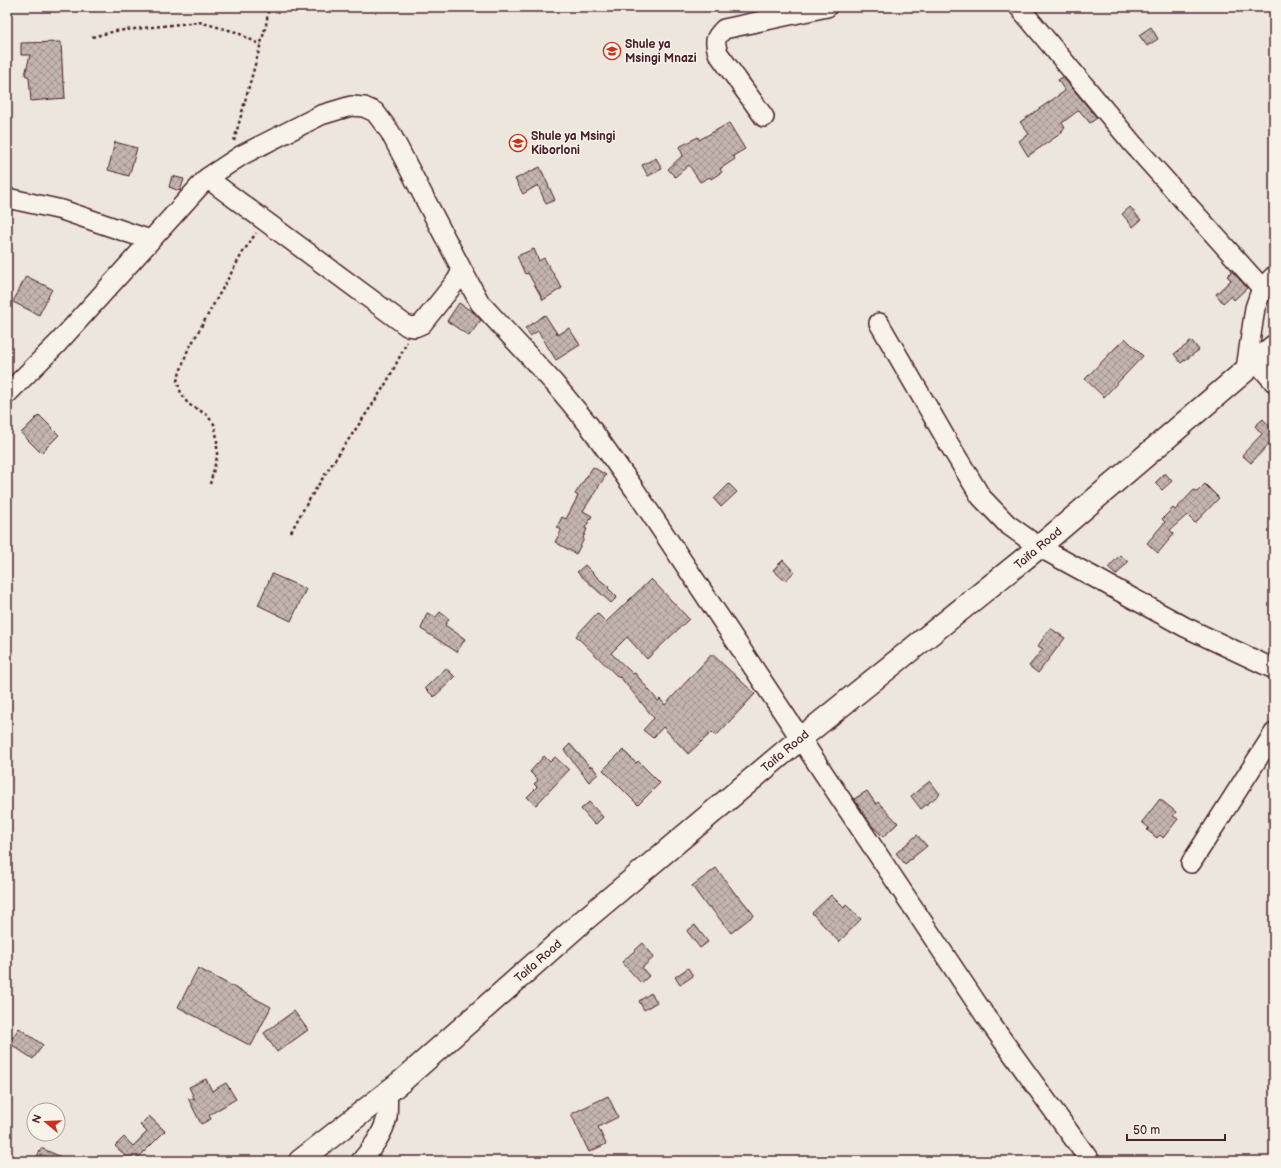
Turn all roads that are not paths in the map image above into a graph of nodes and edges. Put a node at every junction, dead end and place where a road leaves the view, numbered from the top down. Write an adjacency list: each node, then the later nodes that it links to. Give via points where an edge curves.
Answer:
1 (827, 7): 3 (street, via 724,29 718,36 715,43 718,52)
2 (1019, 7): 8 (street, via 1132,142)
3 (764, 117)
4 (207, 178): 6 (street); 7 (street, via 407,326 415,327 422,324); 7 (street, via 242,155 320,115 352,106 364,107 375,112 390,132)
5 (7, 198): 6 (street, via 62,210)
6 (150, 240): 13 (street, via 58,343)
7 (462, 270): 17 (street, via 480,303 554,382 588,424)
8 (1268, 282): 11 (street, via 1255,308)
9 (879, 323): 14 (street, via 982,497 1007,524)
10 (1274, 346): 11 (highway, Taifa Road)
11 (1251, 365): 12 (street); 14 (highway, Taifa Road)
12 (1274, 382)
13 (7, 394)
14 (1039, 547): 15 (street, via 1184,627); 17 (highway, Taifa Road)
15 (1274, 669)
16 (1274, 733): 18 (street)
17 (801, 738): 19 (highway, Taifa Road, via 583,921); 22 (street, via 988,1020)
18 (1191, 863)
19 (388, 1092): 20 (highway, Taifa Road); 21 (street, via 387,1118 381,1135)
20 (300, 1161)
21 (361, 1161)
22 (1090, 1161)

